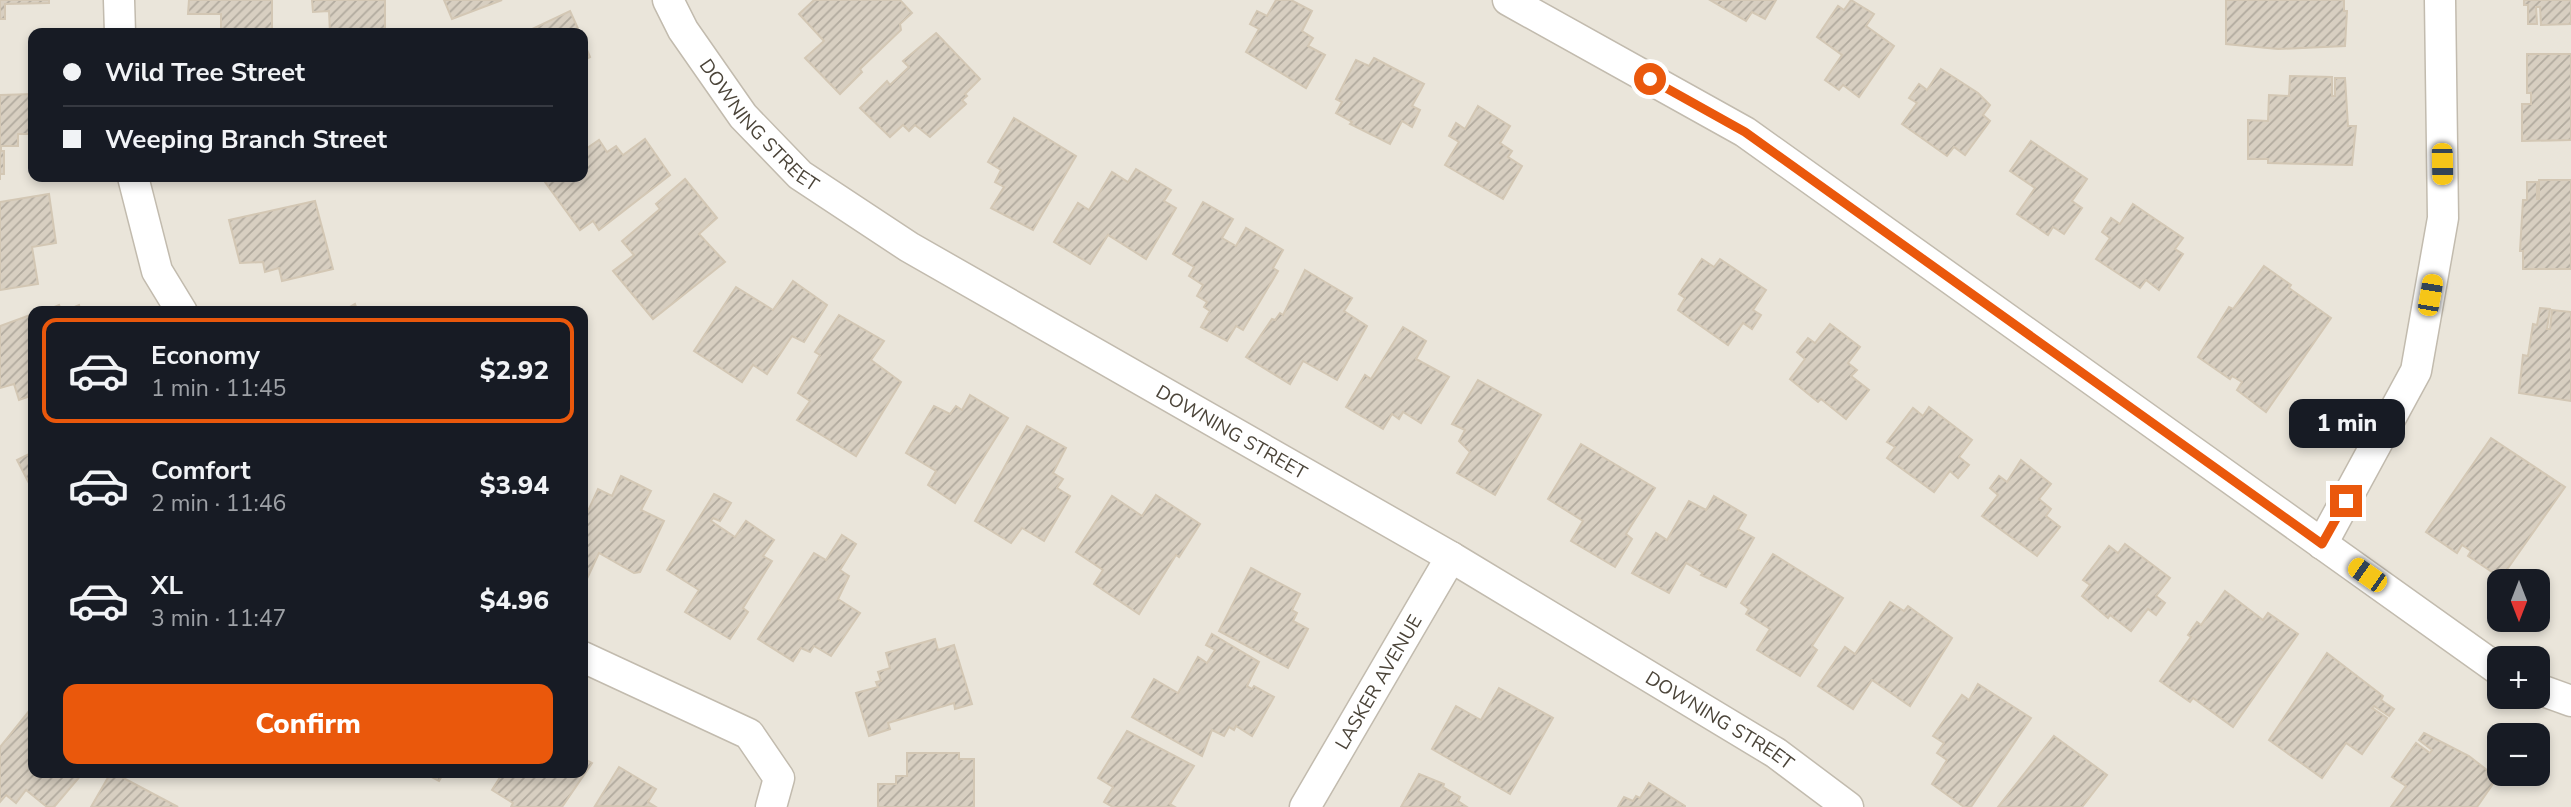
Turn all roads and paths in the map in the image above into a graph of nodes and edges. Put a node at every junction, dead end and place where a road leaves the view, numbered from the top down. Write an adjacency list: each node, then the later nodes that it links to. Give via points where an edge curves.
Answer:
1 (119, 0): 5 (street)
2 (668, 0): 9 (street, DOWNING STREET, via 683,30 743,116 800,175 909,247)
3 (1508, 0): 8 (street, via 1745,132)
4 (2440, 0): 8 (street, via 2444,218 2416,371)
5 (120, 28)
6 (135, 182): 7 (street, via 157,271)
7 (178, 306)
8 (2322, 544): 11 (street)
9 (1451, 557): 15 (street, LASKER AVENUE); 16 (street, DOWNING STREET, via 1776,753)
10 (588, 659): 14 (street, via 749,734 779,778)
11 (2487, 661)
12 (2550, 693): 13 (street)
13 (2571, 701)
14 (771, 807)
15 (1305, 807)
16 (1848, 807)

